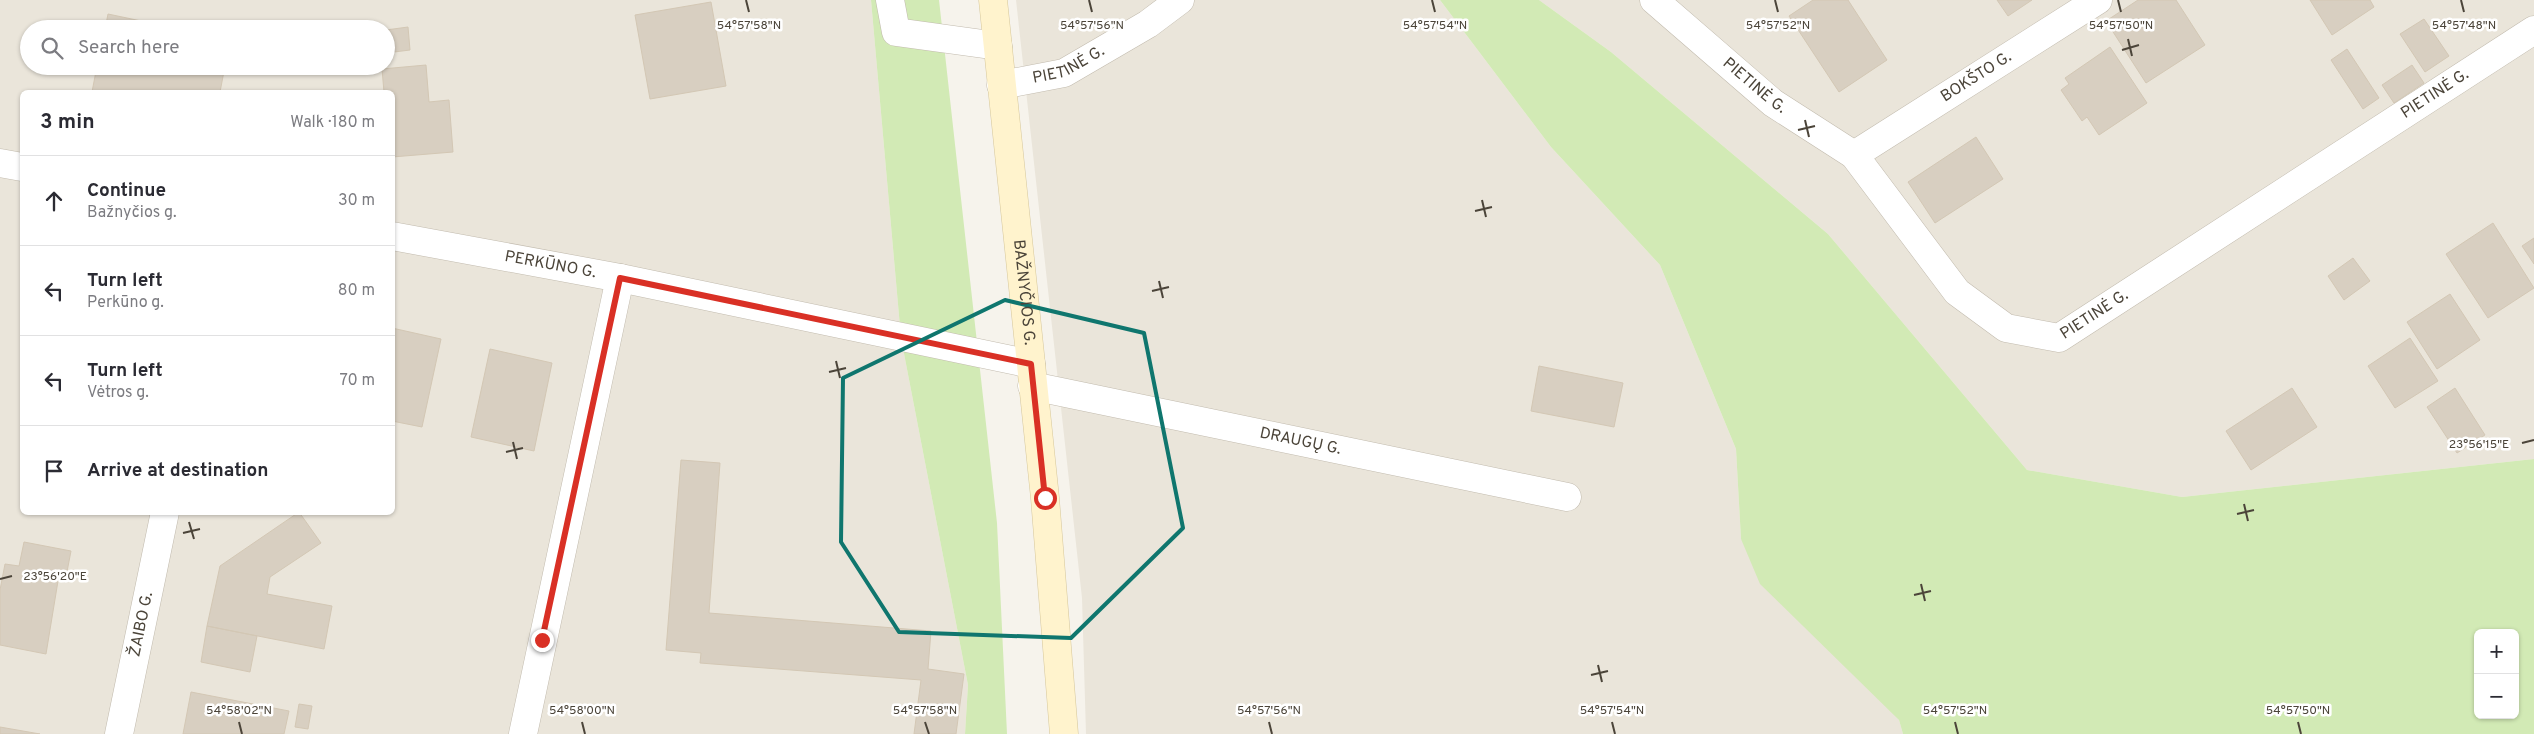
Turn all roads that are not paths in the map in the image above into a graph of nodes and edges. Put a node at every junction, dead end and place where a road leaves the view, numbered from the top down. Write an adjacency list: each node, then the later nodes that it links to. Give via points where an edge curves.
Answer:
1 (890, 0): 7 (street, via 896,32)
2 (993, 0): 7 (main road, BAŽNYČIOS G.)
3 (1180, 0): 8 (street, PIETINĖ G., via 1148,24 1064,73)
4 (1654, 0): 9 (street, PIETINĖ G., via 1772,103)
5 (2098, 0): 9 (street, BOKŠTO G.)
6 (2534, 30): 9 (street, PIETINĖ G., via 2059,338 2006,328 1957,292)
7 (998, 46): 8 (main road, BAŽNYČIOS G.)
8 (1002, 85): 14 (main road, BAŽNYČIOS G.)
9 (1854, 155)
10 (0, 163): 11 (street)
11 (20, 167)
12 (395, 237): 13 (street, PERKŪNO G.)
13 (620, 278): 14 (street, PERKŪNO G.); 18 (street)
14 (1031, 375): 15 (street, DRAUGŲ G.); 19 (main road, BAŽNYČIOS G., via 1052,573)
15 (1567, 497)
16 (163, 515): 17 (street, ŽAIBO G.)
17 (119, 734)
18 (523, 734)
19 (1064, 734)

